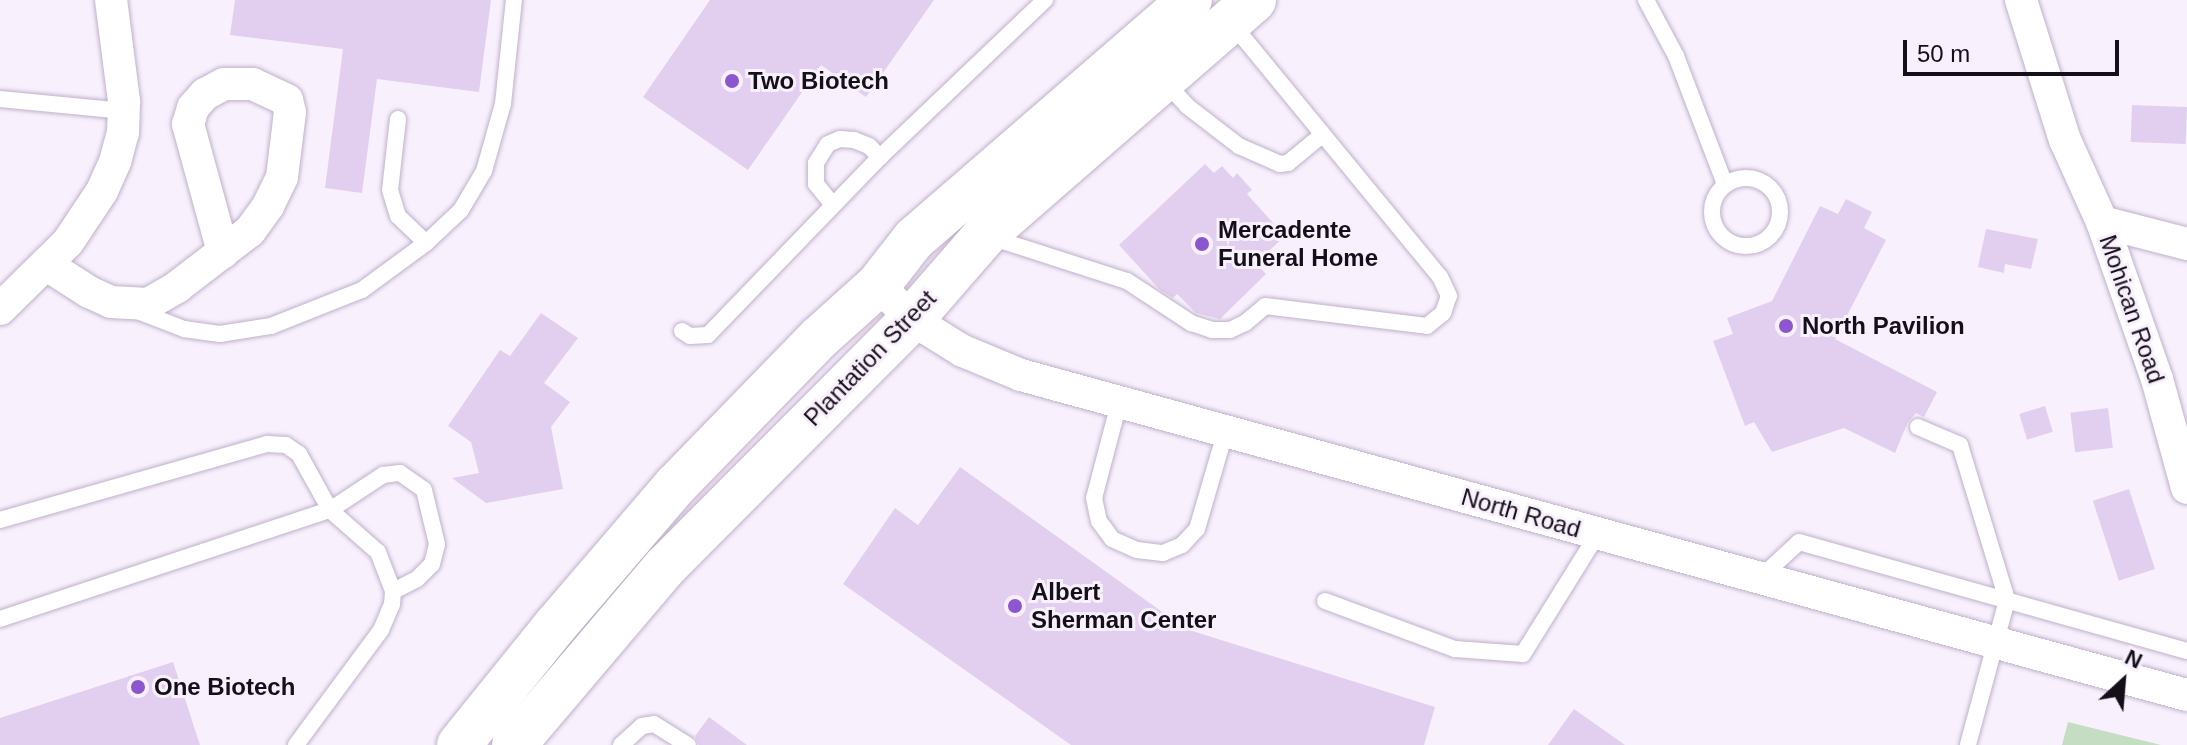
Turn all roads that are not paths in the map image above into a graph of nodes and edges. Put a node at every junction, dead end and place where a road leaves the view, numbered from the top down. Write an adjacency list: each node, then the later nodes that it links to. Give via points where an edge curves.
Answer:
1 (111, 0): 10 (street)
2 (514, 0): 18 (lane, via 503,104 488,161 461,210)
3 (1045, 0): 13 (lane)
4 (1190, 0): 22 (main road, Plantation Street, via 914,239)
5 (1646, 0): 14 (lane, via 1676,56)
6 (2021, 0): 16 (street, Mohican Road, via 2065,140)
7 (1242, 11): 8 (main road, Plantation Street); 12 (lane)
8 (1162, 79): 12 (lane, via 1239,146 1280,164); 17 (main road, Plantation Street)
9 (0, 99): 10 (lane)
10 (124, 111): 21 (street, via 115,162 102,191)
11 (398, 119): 18 (lane, via 390,190 398,216)
12 (1323, 134): 17 (lane, via 1447,286 1447,307 1427,326 1265,306 1230,330 1212,330 1191,323 1127,281)
13 (880, 157): 15 (lane); 15 (lane, via 854,140 828,144 816,163 816,184)
14 (1725, 184): 14 (lane, via 1711,210 1720,234 1740,246 1761,243 1771,235 1780,212 1774,191 1744,177)
15 (833, 205): 26 (lane, via 708,335)
16 (2102, 222): 19 (street); 30 (street, Mohican Road, via 2157,379)
17 (985, 235): 25 (main road, Plantation Street)
18 (426, 243): 23 (lane, via 362,290 271,326 220,334 184,329)
19 (2187, 244)
20 (223, 252): 20 (street, via 263,215 284,166 290,112 287,100 238,82 214,88 197,101 188,124); 23 (street, via 148,304)
21 (47, 265): 23 (street); 24 (street)
22 (878, 285): 25 (street, North Road); 43 (main road, Plantation Street, via 676,485)
23 (111, 302)
24 (0, 309)
25 (912, 319): 27 (street, North Road, via 963,351 1021,375); 44 (main road, Plantation Street, via 684,548)
26 (682, 331)
27 (1119, 403): 29 (street, North Road); 29 (lane, via 1094,498 1099,521 1112,539 1137,550 1163,553 1182,545 1197,529)
28 (1918, 427): 36 (lane, via 1960,445)
29 (1225, 433): 33 (street, North Road)
30 (2187, 488)
31 (330, 510): 32 (lane, via 299,454 286,445 267,444); 35 (lane, via 378,552); 35 (lane, via 383,475 400,473 424,490 437,544 432,564); 38 (lane)
32 (0, 520)
33 (1597, 535): 34 (street, North Road); 37 (lane, via 1523,654 1455,649)
34 (1759, 579): 36 (lane, via 1799,542); 39 (street, North Road)
35 (393, 591): 42 (lane, via 381,630)
36 (2007, 600): 39 (lane); 40 (lane)
37 (1325, 601)
38 (0, 619)
39 (1998, 642): 41 (street, North Road); 47 (lane)
40 (2187, 651)
41 (2187, 695)
42 (296, 745)
43 (459, 745)
44 (514, 745)
45 (621, 745): 46 (lane, via 642,726 654,724)
46 (688, 745)
47 (1968, 745)

